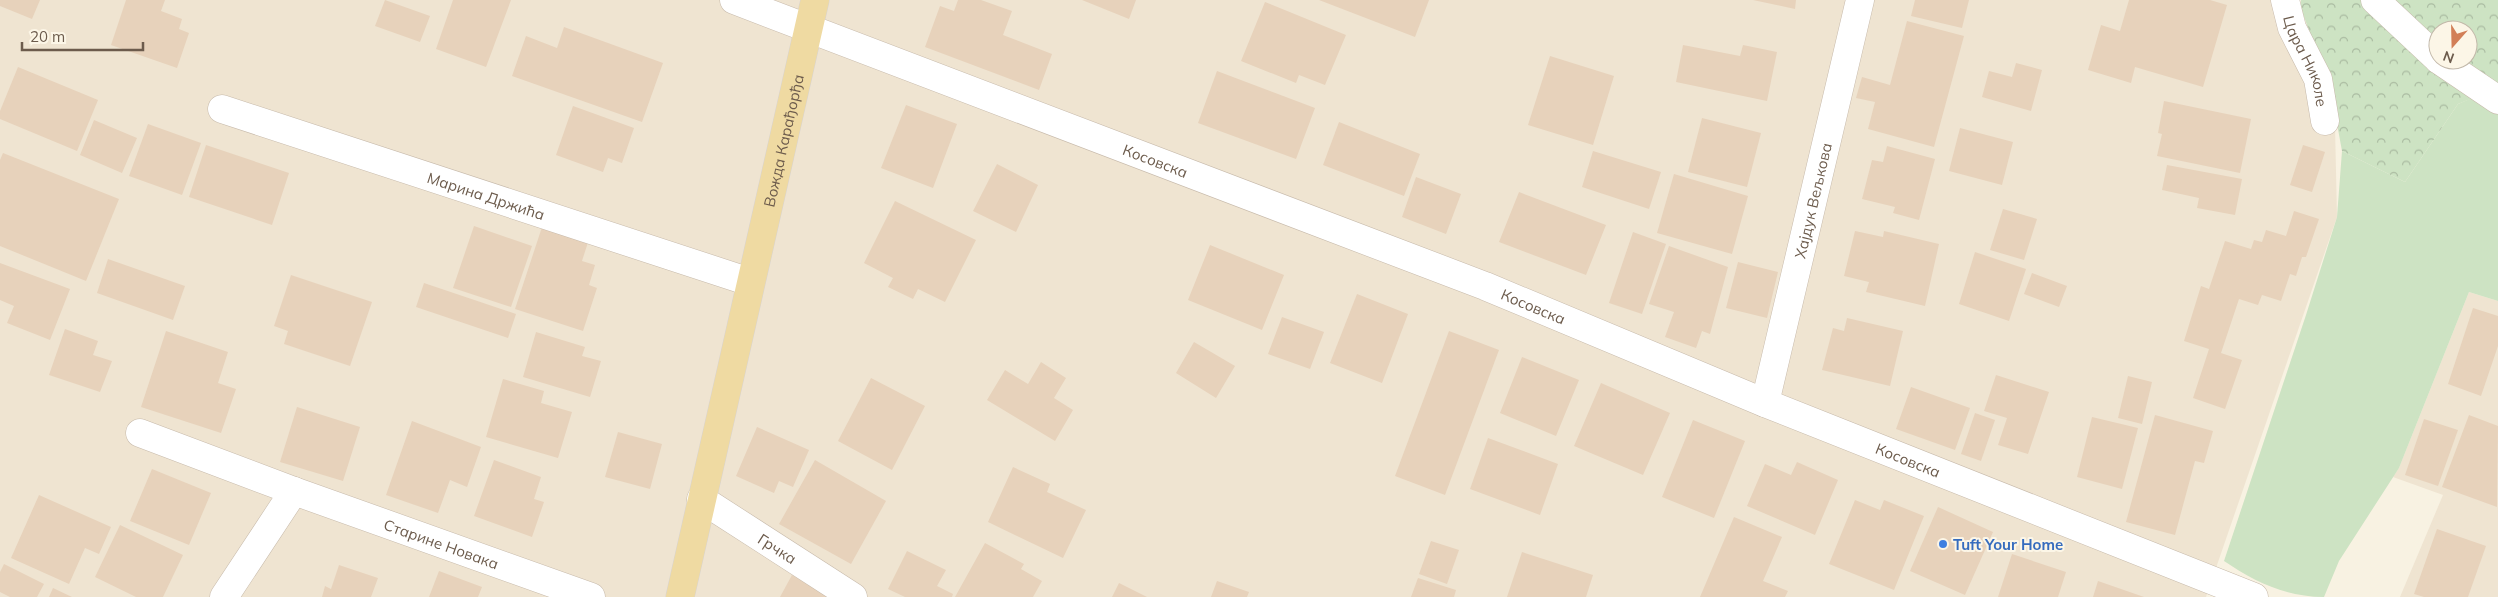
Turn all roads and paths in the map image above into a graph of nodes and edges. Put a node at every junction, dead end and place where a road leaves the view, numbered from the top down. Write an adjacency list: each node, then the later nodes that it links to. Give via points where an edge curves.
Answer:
1 (734, 0): 6 (street, Косовска)
2 (815, 0): 6 (main road, Вожда Карађорђа)
3 (1860, 0): 13 (street, Хајдук Вељкова)
4 (2285, 0): 11 (street, Цара Николе, via 2292,28 2318,79)
5 (2375, 0): 7 (street)
6 (809, 28): 12 (main road, Вожда Карађорђа); 13 (street, Косовска, via 1485,286)
7 (2428, 49)
8 (2455, 70): 9 (street)
9 (2498, 100)
10 (222, 109): 12 (street, Марина Држића)
11 (2325, 121)
12 (750, 282): 16 (main road, Вожда Карађорђа)
13 (1765, 403): 21 (street, Косовска)
14 (140, 433): 15 (street, Старине Новака)
15 (294, 491): 17 (street); 18 (street, Старине Новака)
16 (701, 499): 19 (main road, Вожда Карађорђа); 20 (street, Грчка)
17 (224, 597)
18 (590, 597)
19 (680, 597)
20 (853, 597)
21 (2254, 597)

